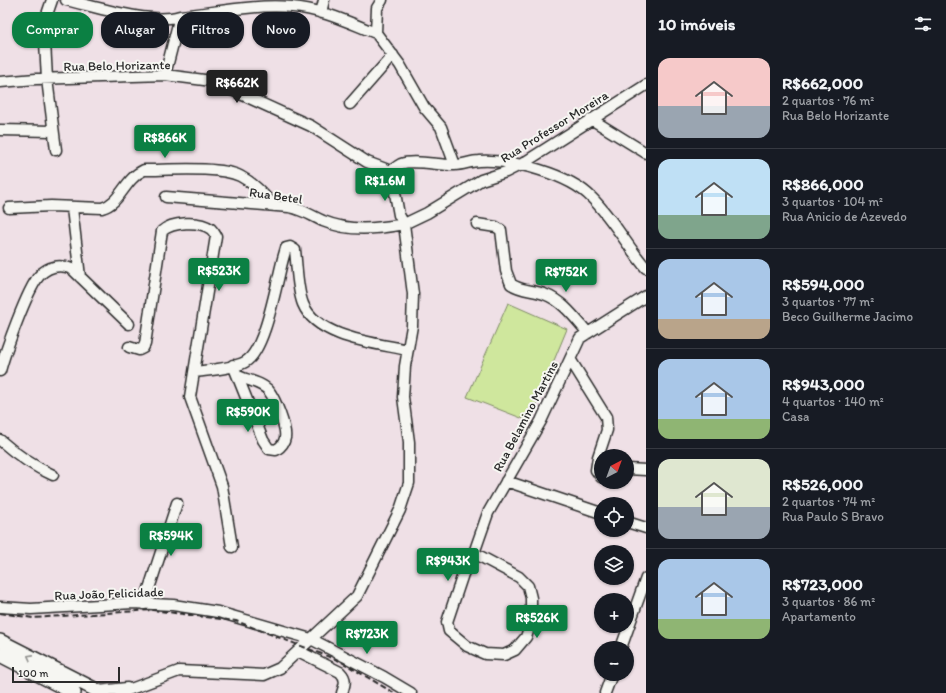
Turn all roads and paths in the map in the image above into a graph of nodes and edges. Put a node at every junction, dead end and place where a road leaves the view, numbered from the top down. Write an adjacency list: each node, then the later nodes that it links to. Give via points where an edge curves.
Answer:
1 (52, 0): 13 (street, via 44,23)
2 (66, 0): 8 (street, via 145,17)
3 (324, 0): 7 (street)
4 (382, 0): 10 (street, via 377,8)
5 (294, 3): 6 (street); 7 (street)
6 (218, 12)
7 (321, 13): 10 (street)
8 (177, 17)
9 (177, 28): 12 (street)
10 (376, 33): 11 (street)
11 (393, 55): 16 (street); 24 (street, via 424,107 442,127)
12 (165, 75): 13 (street, Rua Belo Horizante); 25 (street, Rua Belo Horizante, via 212,81 311,126 367,162)
13 (47, 79): 14 (street, Rua Belo Horizante); 19 (street)
14 (0, 82)
15 (646, 85): 17 (street, Rua Professor Moreira)
16 (350, 104)
17 (591, 119): 21 (street); 23 (street, Rua Professor Moreira)
18 (0, 130): 19 (street)
19 (53, 131): 20 (street)
20 (56, 150)
21 (646, 153)
22 (479, 161): 23 (street); 24 (street); 26 (street)
23 (522, 164): 26 (street, Rua Professor Moreira); 33 (street, via 551,174 576,186 591,197 607,214)
24 (455, 165): 25 (street, via 402,164)
25 (391, 171): 31 (street, via 399,215)
26 (481, 180): 31 (street, Rua Professor Moreira)
27 (166, 197): 28 (street, Rua Betel)
28 (274, 206): 30 (street, via 255,186 239,175 222,171 144,170 135,174 110,206); 31 (street, Rua Betel, via 304,210 340,226 370,230)
29 (9, 208): 30 (street)
30 (72, 208): 34 (street)
31 (404, 224): 39 (street, via 413,294)
32 (477, 224): 37 (street, via 501,230 511,284 562,303)
33 (646, 268)
34 (80, 277): 36 (street); 42 (street, via 63,265 50,268 39,276 31,289)
35 (646, 296): 37 (street, Rua Belamino Martins)
36 (129, 324)
37 (588, 333): 40 (street, Rua Belamino Martins, via 580,338)
38 (130, 348): 43 (street, via 140,350 145,344 162,231 184,224 201,224 211,229 216,236)
39 (408, 350): 41 (street, via 343,336 328,329 308,314 302,302 295,250 290,247 286,248 266,328 254,353 245,362); 60 (street, via 403,397 409,442 409,483 400,510 358,596)
40 (570, 359): 46 (street, via 606,417 607,430); 50 (street, Rua Belamino Martins, via 541,421)
41 (233, 365): 43 (street); 44 (street)
42 (0, 371)
43 (194, 372): 55 (street, via 190,397 222,486)
44 (238, 376): 44 (street, via 262,440 269,449 276,450 282,446 285,438 283,420 269,390)
45 (0, 440): 49 (street, via 22,459)
46 (601, 449)
47 (634, 469): 48 (street)
48 (646, 470)
49 (53, 475)
50 (506, 481): 52 (street); 56 (street, Rua Belamino Martins, via 488,513)
51 (177, 503): 58 (street)
52 (594, 511)
53 (634, 524): 54 (street)
54 (646, 528)
55 (232, 547)
56 (474, 553): 56 (street, via 519,577 528,586 531,622 526,637 515,650 504,655 486,654 467,646 450,631 446,622 463,574)
57 (646, 578): 62 (street)
58 (144, 604): 59 (street, Rua João Felicidade, via 30,609); 60 (street, Rua João Felicidade, via 173,605 218,612)
59 (0, 607)
60 (311, 639): 63 (street); 71 (street, Rua João Felicidade)
61 (0, 641): 67 (main road, one-way to 61)
62 (624, 641)
63 (298, 651): 66 (street, via 280,668 264,675 179,671); 70 (street, via 340,672 345,683)
64 (0, 655): 68 (main road)
65 (609, 681): 72 (street)
66 (133, 687): 67 (street); 69 (street)
67 (100, 692)
68 (74, 693)
69 (120, 693)
70 (342, 693)
71 (411, 693)
72 (605, 693)

